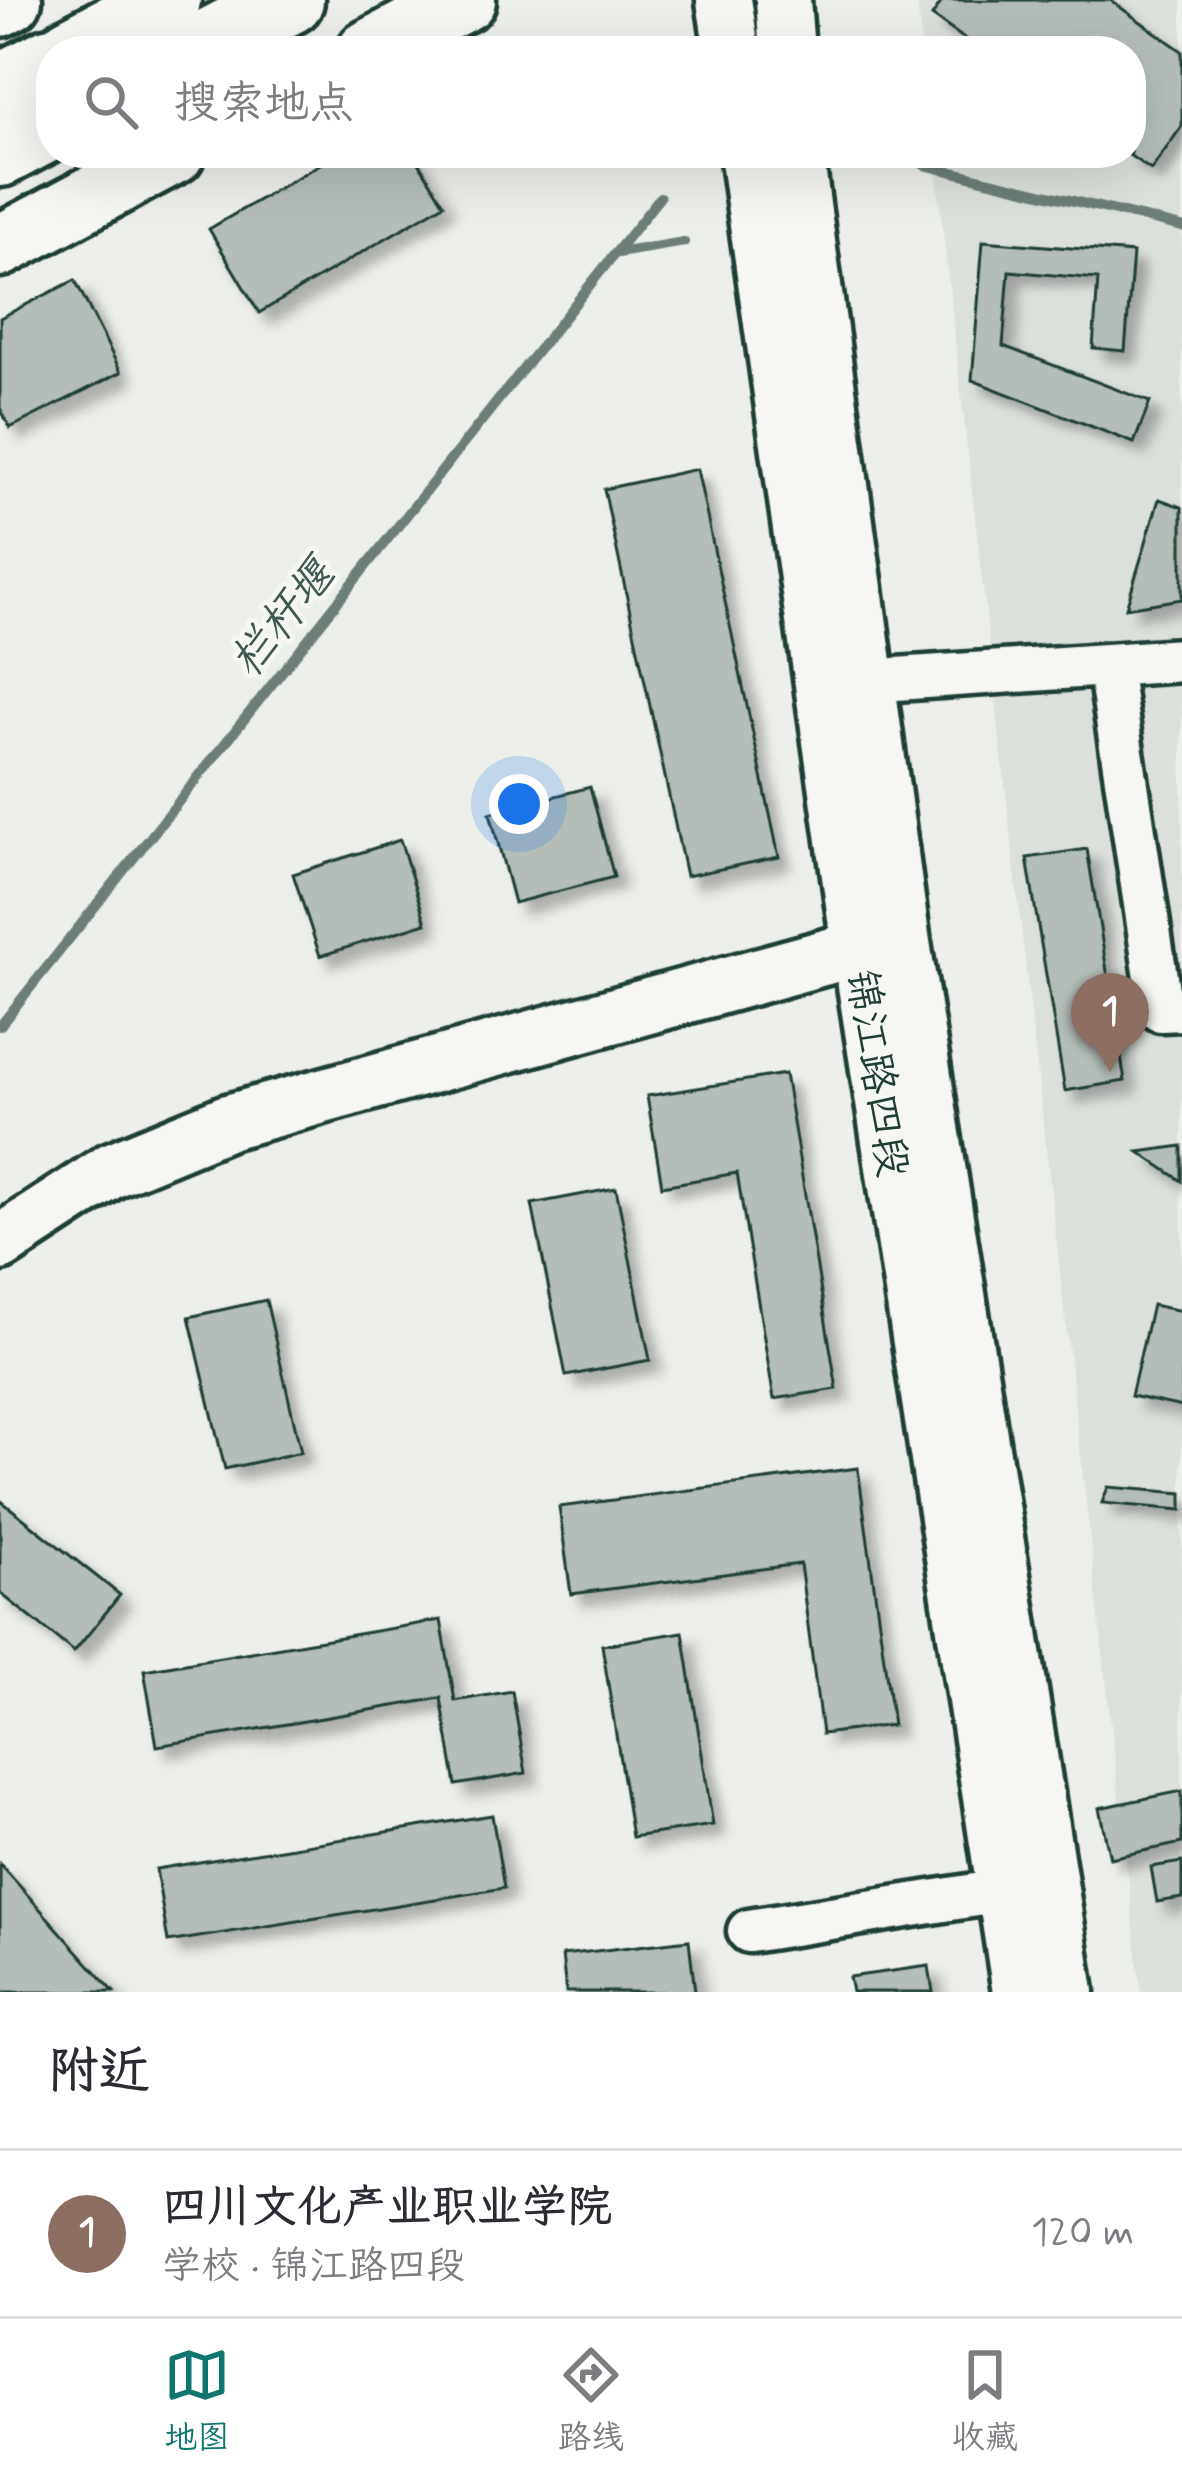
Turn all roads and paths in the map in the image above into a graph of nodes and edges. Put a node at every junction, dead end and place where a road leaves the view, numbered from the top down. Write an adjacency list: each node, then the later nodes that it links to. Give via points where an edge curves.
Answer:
1 (11, 0): 7 (main road)
2 (167, 0): 8 (highway)
3 (290, 0): 9 (highway)
4 (465, 0): 10 (main road)
5 (724, 0): 11 (street)
6 (783, 0): 12 (street)
7 (0, 6)
8 (99, 36)
9 (222, 36)
10 (397, 36)
11 (730, 36)
12 (786, 36)
13 (36, 69): 14 (highway)
14 (0, 88)
15 (36, 134): 16 (highway)
16 (0, 153)
17 (146, 168): 20 (main road)
18 (750, 168): 24 (street, 锦江路四段)
19 (798, 168): 23 (street, 锦江路四段)
20 (0, 246)
21 (1182, 660): 22 (street)
22 (1109, 666): 23 (street); 25 (street, via 1162,1010)
23 (866, 681): 24 (street, 锦江路四段)
24 (880, 941): 26 (street, via 228,1122 112,1170); 27 (street, 锦江路四段); 30 (street, 锦江路四段)
25 (1182, 1009)
26 (0, 1243)
27 (1007, 1891): 28 (street); 29 (street, 锦江路四段)
28 (749, 1931)
29 (1020, 1992)
30 (1067, 1992)

